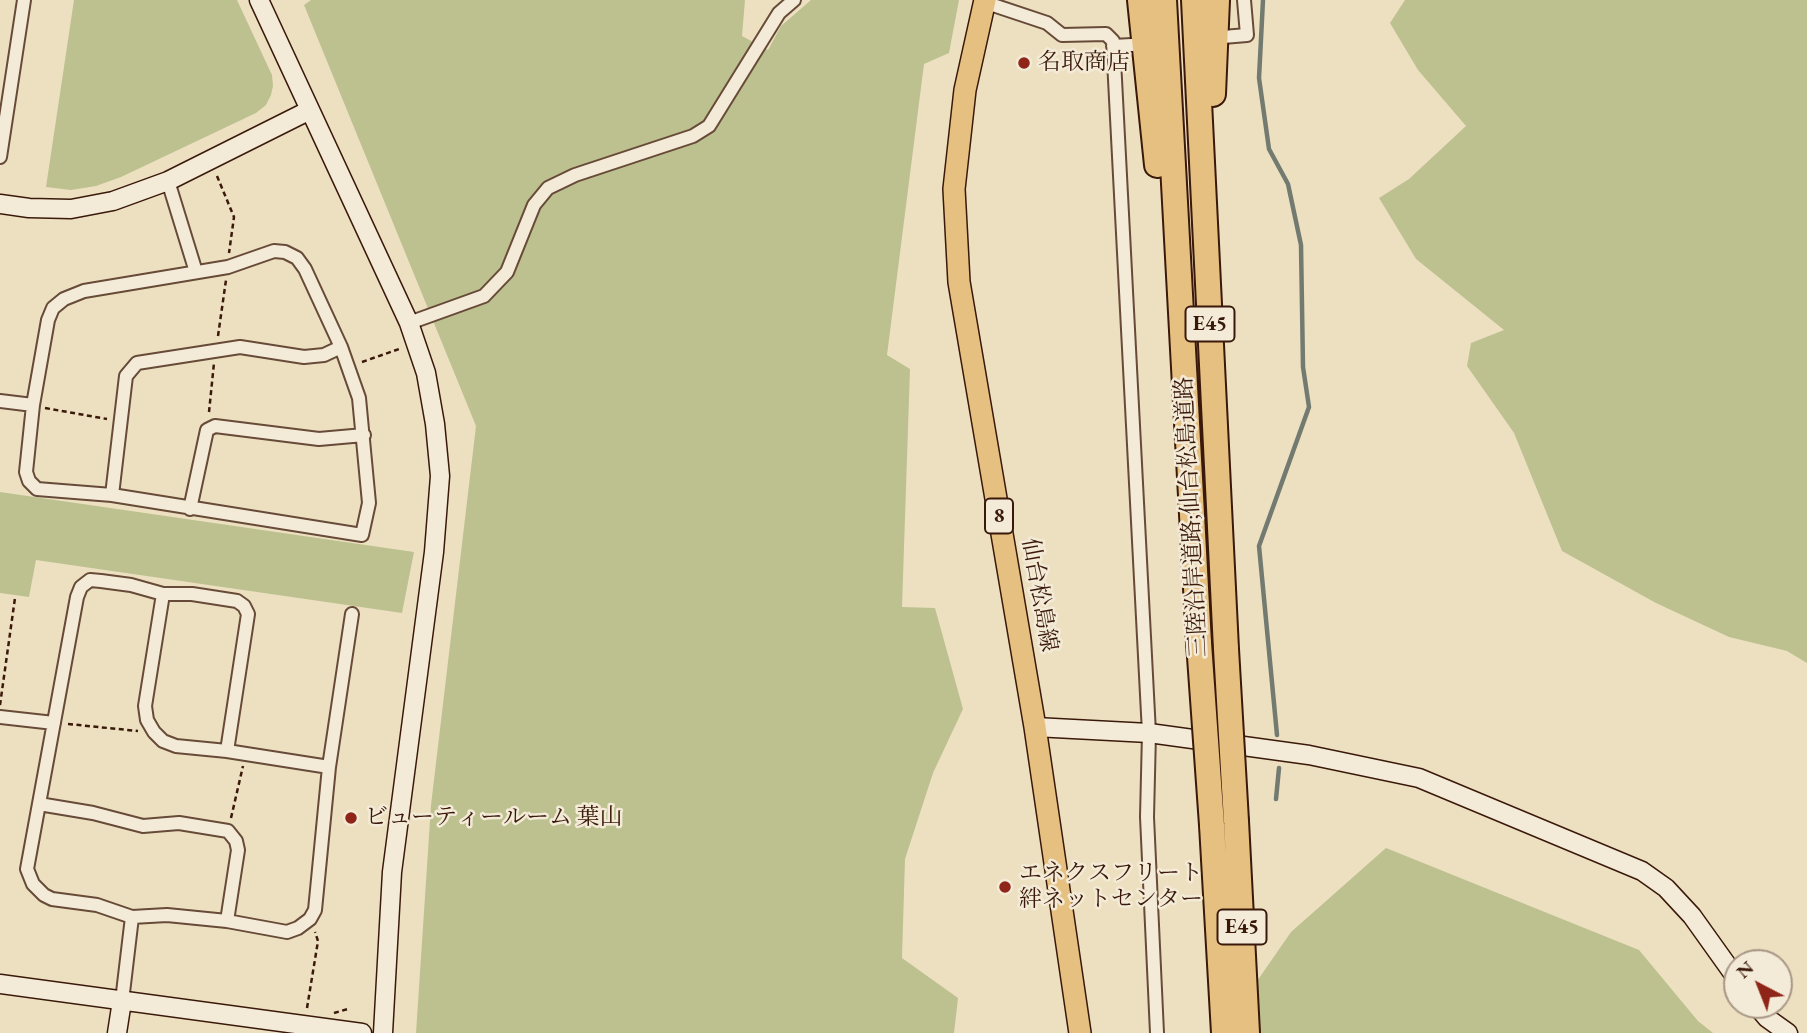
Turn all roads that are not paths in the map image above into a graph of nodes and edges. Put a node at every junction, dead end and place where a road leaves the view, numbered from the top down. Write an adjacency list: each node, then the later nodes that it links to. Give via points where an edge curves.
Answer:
1 (23, 0): 14 (street)
2 (259, 0): 13 (street)
3 (794, 0): 20 (street, via 779,13 709,126 693,136 548,188 534,205 507,272 484,296)
4 (1140, 0): 24 (highway)
5 (1164, 0): 24 (highway, 三陸沿岸道路;仙台松島道路 / E45)
6 (1194, 0): 18 (highway, 三陸沿岸道路;仙台松島道路 / E45)
7 (1217, 0): 18 (highway)
8 (1244, 0): 10 (street, via 1247,35)
9 (984, 1): 12 (street, via 1046,23 1062,35 1106,34); 32 (main road, 仙台松島線 / 8, via 965,90 954,189 958,282)
10 (1223, 37)
11 (1132, 45): 12 (street)
12 (1113, 46): 33 (street)
13 (310, 110): 16 (street); 20 (street)
14 (1, 143): 15 (street)
15 (0, 157)
16 (168, 181): 17 (street, via 113,201 71,209); 19 (street)
17 (0, 204)
18 (1206, 234): 37 (highway, 三陸沿岸道路;仙台松島道路 / E45, bridge, via 1226,649)
19 (196, 272): 21 (street, via 274,251 297,258); 23 (street, via 84,291 64,299 48,320)
20 (409, 323): 46 (street, via 426,373 440,476 392,872)
21 (341, 347): 25 (street, via 359,398); 26 (street, via 304,357 240,347 136,363 127,376)
22 (0, 401): 23 (street)
23 (33, 405): 26 (street, via 29,481 37,489)
24 (1185, 416): 37 (highway, 三陸沿岸道路;仙台松島道路 / E45, bridge, via 1199,643)
25 (364, 435): 27 (street, via 319,439 215,426 207,430); 27 (street, via 369,503 362,536)
26 (112, 495): 27 (street)
27 (190, 509)
28 (163, 594): 31 (street, via 90,580 81,587); 34 (street, via 145,706 147,720 163,741); 34 (street, via 237,601 248,614)
29 (352, 614): 35 (street)
30 (0, 717): 31 (street)
31 (54, 723): 36 (street)
32 (1035, 727): 33 (street); 47 (main road, 仙台松島線 / 8)
33 (1149, 733): 40 (street, via 1309,755 1419,778 1642,870 1692,916); 48 (street, via 1147,817)
34 (227, 751): 35 (street)
35 (329, 767): 39 (street, via 315,910 310,919 287,932)
36 (39, 804): 38 (street, via 27,869 33,884 52,899 97,905); 39 (street, via 143,826 179,823 228,831 238,850)
37 (1224, 823): 49 (highway, 三陸沿岸道路;仙台松島道路 / E45); 50 (highway, 三陸沿岸道路;仙台松島道路 / E45)
38 (132, 917): 39 (street); 42 (street)
39 (228, 921)
40 (1723, 959)
41 (0, 984): 42 (street)
42 (122, 1001): 44 (street); 45 (street)
43 (1768, 1019): 51 (street)
44 (117, 1033)
45 (362, 1033)
46 (383, 1033)
47 (1080, 1033)
48 (1157, 1033)
49 (1224, 1033)
50 (1247, 1033)
51 (1788, 1033)

